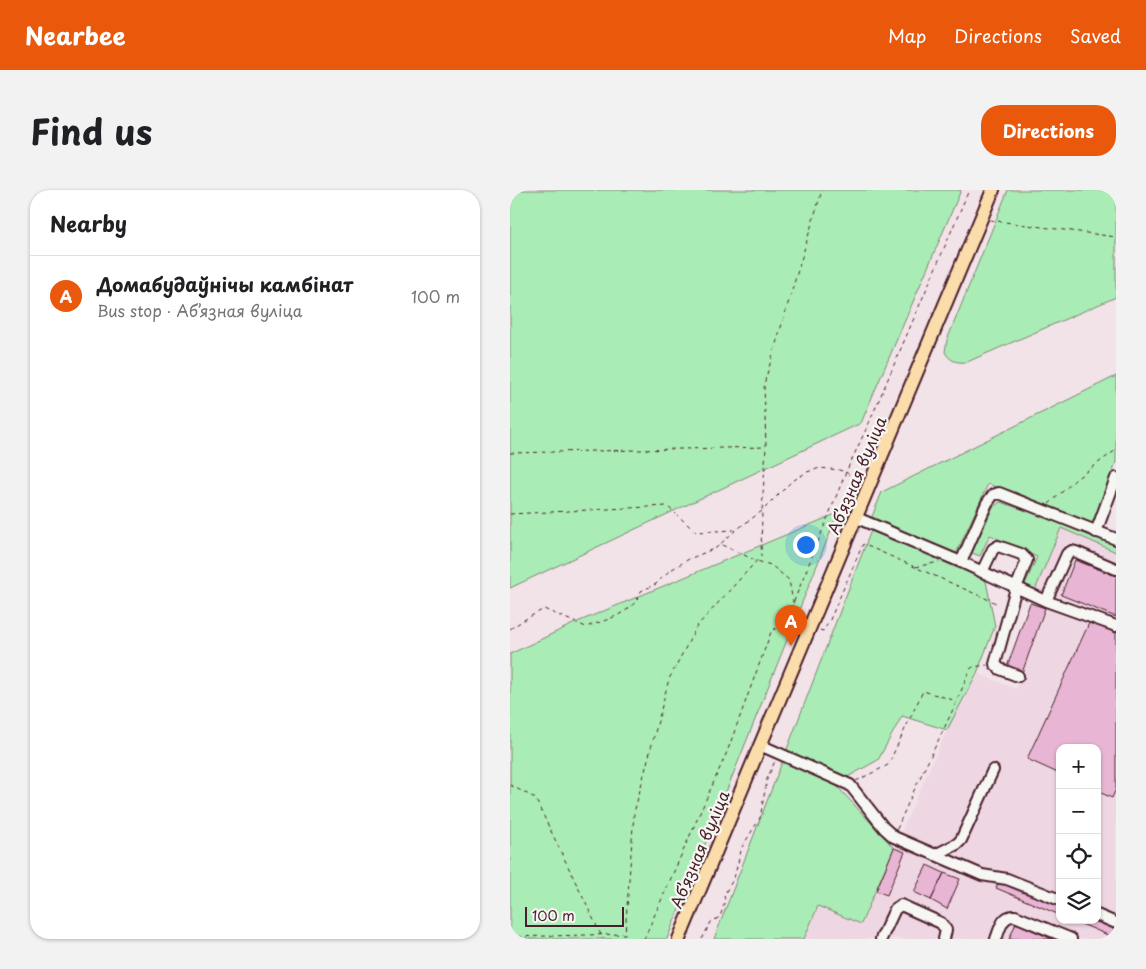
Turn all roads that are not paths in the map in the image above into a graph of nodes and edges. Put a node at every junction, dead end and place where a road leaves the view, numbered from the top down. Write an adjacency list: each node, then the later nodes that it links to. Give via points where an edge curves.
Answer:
1 (994, 190): 3 (main road, Абʼязная вуліца)
2 (1116, 478): 4 (lane)
3 (857, 518): 6 (lane); 13 (main road, Абʼязная вуліца)
4 (1096, 532): 5 (lane); 6 (lane, via 999,493 987,503)
5 (1116, 539)
6 (961, 562): 8 (lane)
7 (1116, 569): 10 (lane, via 1069,552)
8 (982, 572): 9 (lane); 9 (lane, via 995,547 1002,546 1021,554 1026,564)
9 (1016, 588): 10 (lane); 12 (lane, via 996,664)
10 (1046, 601): 11 (lane)
11 (1116, 626)
12 (1018, 676)
13 (760, 745): 15 (lane, via 850,785 894,837); 19 (main road, Абʼязная вуліца)
14 (993, 770): 15 (lane, via 960,842)
15 (935, 855): 16 (lane, via 982,875 1007,879)
16 (1056, 898)
17 (1101, 916): 18 (lane)
18 (1116, 922)
19 (679, 939)
20 (881, 939): 21 (lane, via 895,909 901,905 941,923 946,930)
21 (944, 939)
22 (996, 939): 23 (lane, via 1004,920 1015,916)
23 (1071, 939)

